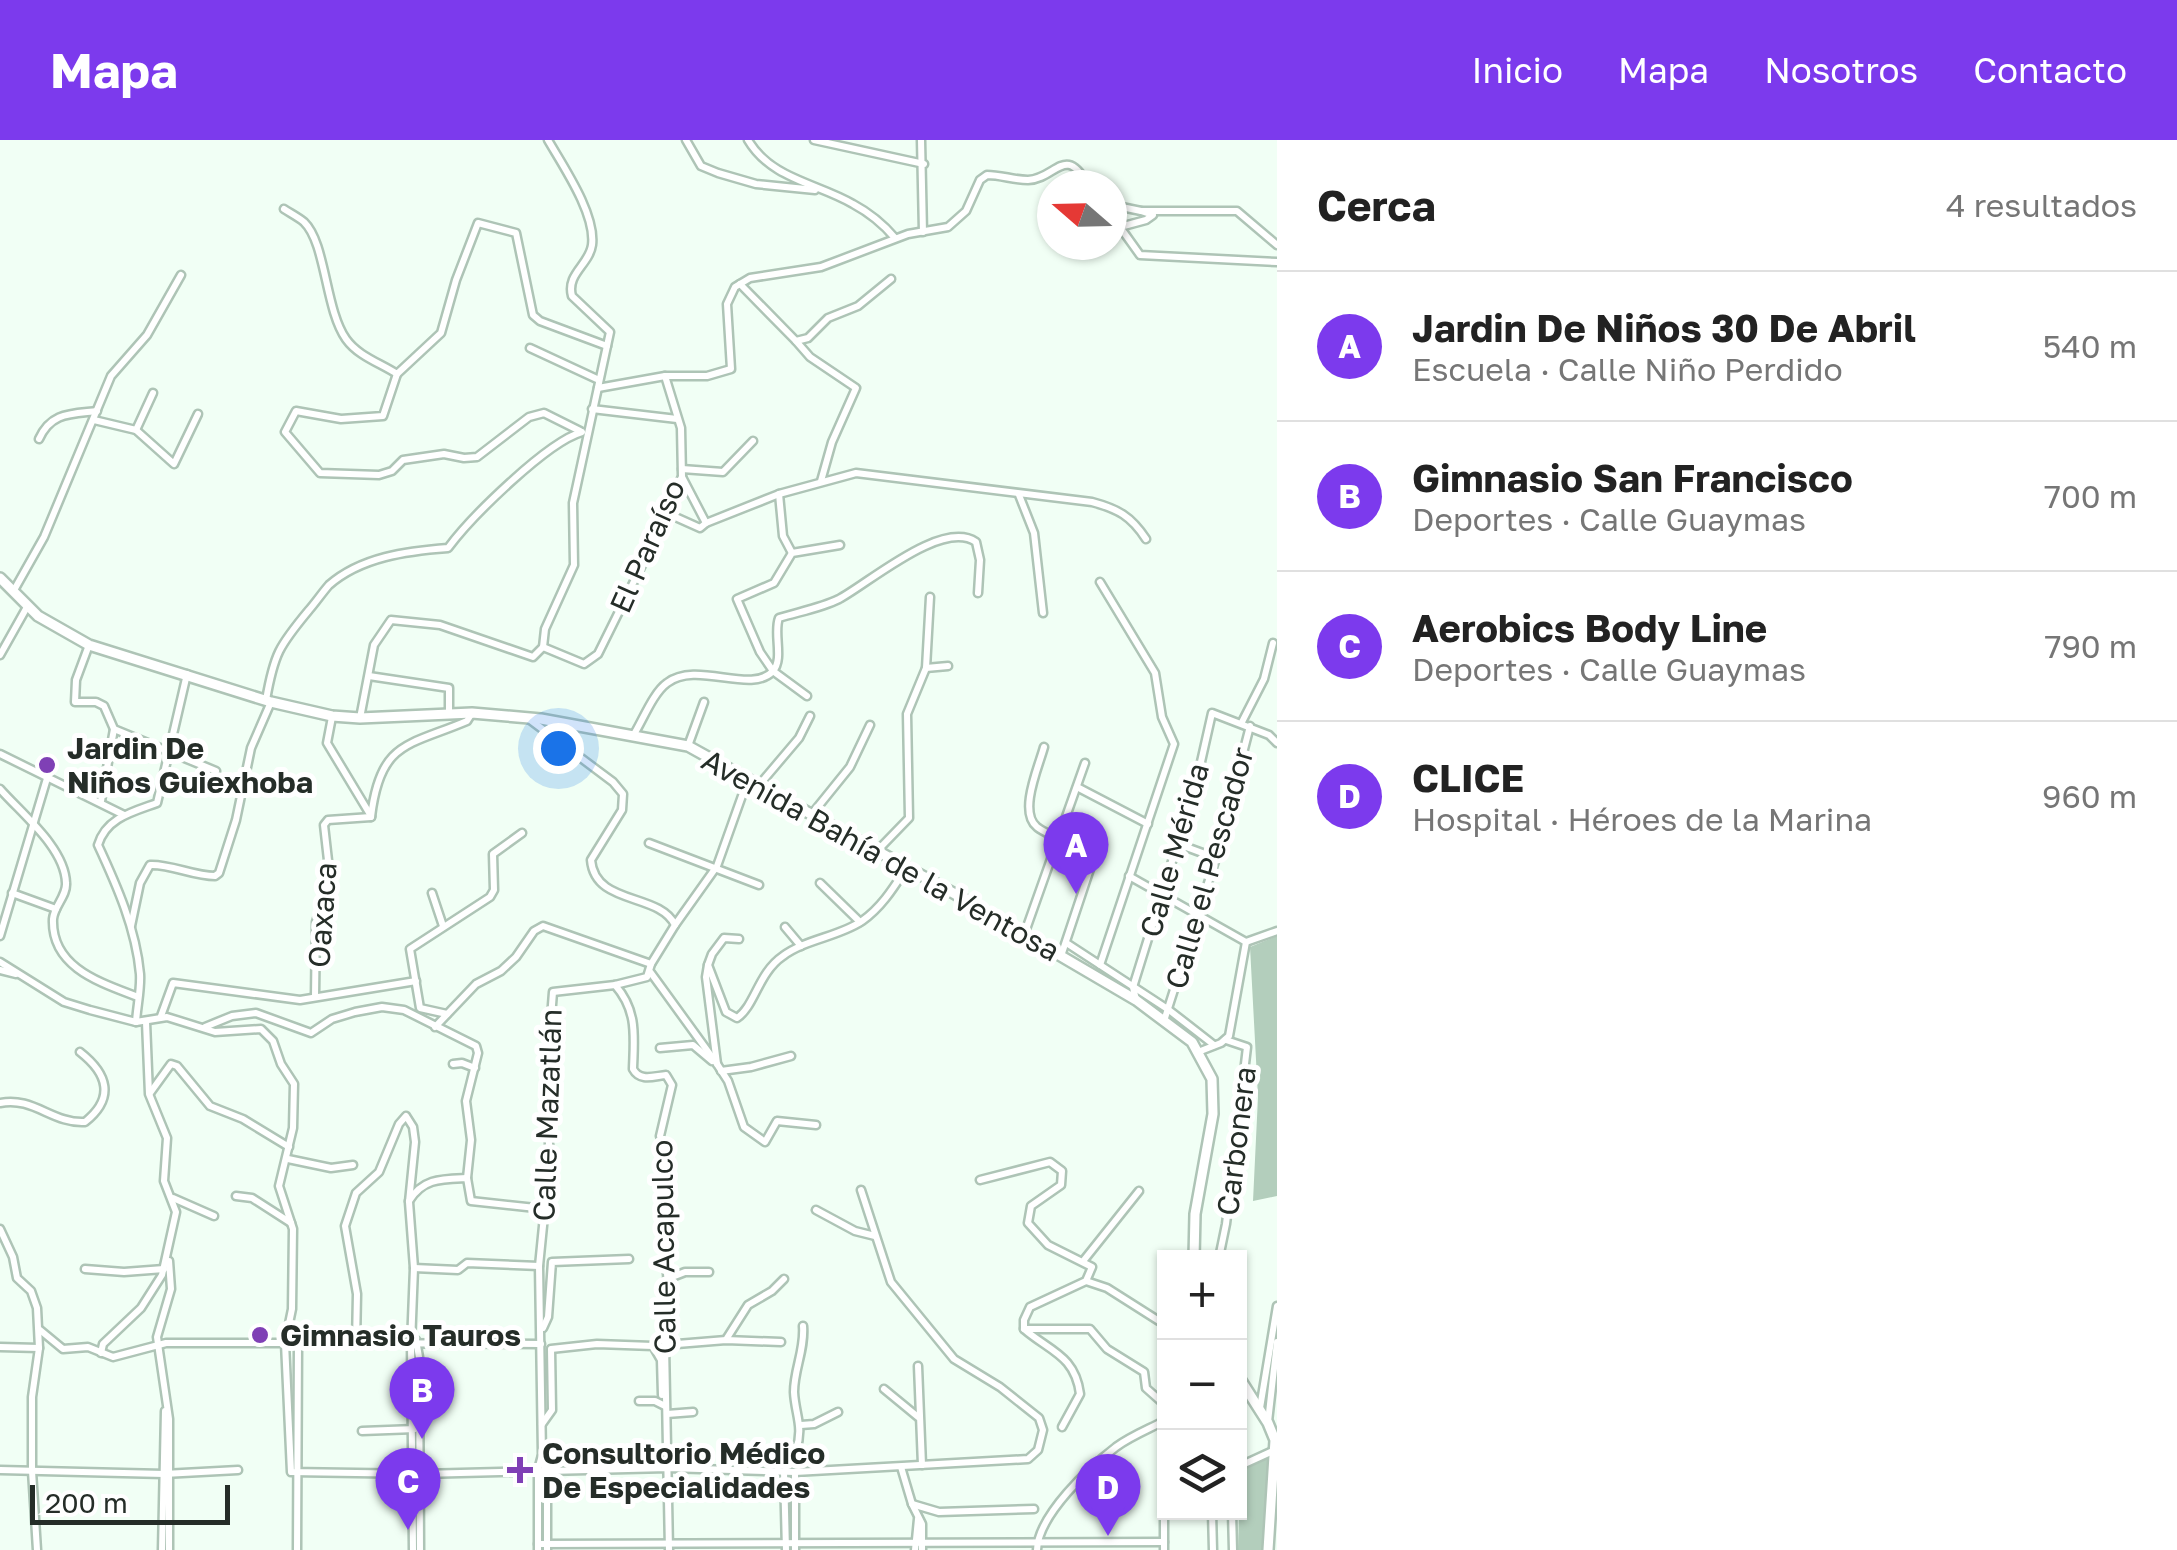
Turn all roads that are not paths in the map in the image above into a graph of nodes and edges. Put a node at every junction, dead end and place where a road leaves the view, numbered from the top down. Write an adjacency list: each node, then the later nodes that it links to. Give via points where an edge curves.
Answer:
1 (548, 140): 22 (street, via 582,202 593,242 574,276 572,296 610,332)
2 (686, 140): 10 (street, via 701,166 718,173)
3 (748, 140): 10 (street, via 775,169)
4 (814, 140): 6 (street)
5 (921, 140): 6 (street)
6 (924, 164): 14 (street)
7 (1050, 170): 8 (street, via 1058,164)
8 (1078, 170)
9 (1037, 179): 14 (street, via 987,175 954,223)
10 (822, 191): 15 (street, via 852,203)
11 (284, 209): 24 (street, via 313,236 344,336)
12 (1127, 209): 13 (street)
13 (1141, 212): 16 (street, via 1237,211); 17 (street, via 1153,215 1120,227 1140,255)
14 (923, 232): 15 (street)
15 (895, 238): 20 (street, via 821,268)
16 (1277, 244)
17 (1277, 262)
18 (180, 276): 30 (street, via 147,335 111,376)
19 (890, 279): 21 (street)
20 (740, 284): 21 (street); 25 (street, via 729,296 732,369)
21 (796, 341): 37 (street, via 856,388)
22 (607, 346): 24 (street, via 540,321 516,233 478,222 441,333); 26 (street)
23 (530, 348): 26 (street)
24 (397, 374): 33 (street, via 383,416 341,420 296,411 285,432 325,476 379,474 403,460 444,454 477,457 544,413)
25 (664, 376): 26 (street); 31 (street, El Paraíso)
26 (599, 384): 28 (street)
27 (153, 394): 32 (street)
28 (592, 409): 31 (street); 33 (street)
29 (198, 414): 32 (street, via 174,464)
30 (96, 416): 32 (street); 34 (street, via 54,418); 47 (street, via 44,537)
31 (677, 418): 36 (street, El Paraíso)
32 (136, 430)
33 (584, 433): 54 (street, via 571,516 574,565); 62 (street, via 542,453 448,548 401,551 328,587 274,658)
34 (39, 439)
35 (753, 441): 36 (street, via 723,472)
36 (682, 473): 40 (street, El Paraíso); 41 (street)
37 (820, 481): 38 (street); 39 (street, via 856,473)
38 (779, 494): 41 (street); 44 (street, via 783,536)
39 (1019, 495): 42 (street, via 1117,508); 51 (street, via 1034,534)
40 (662, 512): 41 (street, via 700,528); 54 (street, El Paraíso, via 598,654 584,664)
41 (706, 523)
42 (1146, 539)
43 (840, 545): 44 (street)
44 (792, 553): 58 (street, via 774,583 737,599)
45 (0, 578): 47 (main road, Avenida Bahía de la Ventosa)
46 (1100, 582): 91 (street, via 1155,673 1174,744)
47 (12, 592): 50 (main road, Avenida Bahía de la Ventosa)
48 (978, 593): 58 (street, via 979,548 971,538 934,542 839,599 779,618)
49 (930, 598): 57 (street)
50 (27, 607): 53 (main road, Avenida Bahía de la Ventosa); 55 (street)
51 (1043, 613)
52 (1273, 643): 70 (street, via 1264,680)
53 (89, 645): 59 (main road, Avenida Bahía de la Ventosa); 73 (street, via 75,702 104,706)
54 (542, 647): 60 (street, via 533,658 440,625 391,620 374,645)
55 (0, 655)
56 (948, 666): 57 (street)
57 (926, 668): 97 (street, via 907,714 909,818)
58 (773, 671): 61 (street); 74 (street, via 756,680 699,674 672,680)
59 (187, 674): 62 (main road, Avenida Bahía de la Ventosa); 78 (street)
60 (369, 676): 65 (street, via 449,688); 68 (street)
61 (807, 696)
62 (269, 701): 66 (main road, Avenida Bahía de la Ventosa); 115 (street, via 219,873 184,874 150,865)
63 (704, 702): 76 (street)
64 (472, 713): 65 (main road, Avenida Bahía de la Ventosa); 69 (main road, Avenida Bahía de la Ventosa); 90 (street, via 400,749 384,768)
65 (448, 714): 68 (main road, Avenida Bahía de la Ventosa)
66 (332, 716): 68 (main road, Avenida Bahía de la Ventosa); 90 (street, via 327,744)
67 (810, 716): 84 (street)
68 (360, 718)
69 (528, 718): 74 (main road, Avenida Bahía de la Ventosa); 112 (street, via 623,794 622,810 591,860 598,878)
70 (1242, 722): 72 (street); 96 (street, Calle Mérida, via 1212,713)
71 (870, 726): 89 (street, via 850,767)
72 (1250, 726): 75 (street); 98 (street, Calle el Pescador)
73 (114, 729): 78 (street); 87 (street)
74 (633, 736): 76 (main road, Avenida Bahía de la Ventosa)
75 (1277, 743)
76 (688, 746): 83 (main road, Avenida Bahía de la Ventosa)
77 (1044, 746): 94 (street, via 1030,818)
78 (169, 751): 81 (street); 88 (street, via 157,803)
79 (0, 754): 82 (street)
80 (1085, 763): 85 (street)
81 (216, 771)
82 (48, 775): 87 (street); 92 (street)
83 (748, 779): 84 (main road, Avenida Bahía de la Ventosa); 99 (street)
84 (760, 784): 89 (main road, Avenida Bahía de la Ventosa)
85 (1076, 786): 91 (street); 94 (street)
86 (0, 789): 92 (street)
87 (101, 802): 88 (street)
88 (124, 815): 115 (street, via 102,830 98,845)
89 (811, 815): 97 (main road, Avenida Bahía de la Ventosa)
90 (371, 818): 132 (street, Oaxaca, via 324,825 330,878 316,922)
91 (1148, 824): 102 (street)
92 (34, 826): 105 (street); 108 (street, via 57,856 66,882)
93 (522, 832): 111 (street, via 493,854 490,897)
94 (1059, 839): 116 (street)
95 (649, 843): 99 (street)
96 (1178, 844): 98 (street); 107 (street, Calle Mérida)
97 (878, 850): 100 (main road, Avenida Bahía de la Ventosa)
98 (1216, 858): 109 (street, Calle el Pescador)
99 (716, 866): 104 (street); 112 (street)
100 (908, 867): 110 (street); 116 (main road, Avenida Bahía de la Ventosa)
101 (1090, 869): 120 (street)
102 (1129, 876): 107 (street); 125 (street)
103 (820, 884): 110 (street)
104 (760, 885)
105 (12, 893): 108 (street); 117 (street)
106 (432, 893): 111 (street)
107 (1162, 894): 109 (street); 131 (street, Calle Mérida)
108 (56, 909): 133 (street, via 55,932 68,961 85,976)
109 (1196, 913): 119 (street); 135 (street, Calle el Pescador)
110 (860, 922): 121 (street)
111 (443, 926): 129 (street, via 410,949)
112 (675, 926): 126 (street)
113 (785, 928): 121 (street)
114 (1277, 931): 119 (street)
115 (130, 932): 133 (street)
116 (1024, 935): 122 (main road, Avenida Bahía de la Ventosa)
117 (0, 936)
118 (739, 939): 124 (street, via 724,938)
119 (1246, 942): 143 (street)
120 (1068, 944): 122 (street); 125 (street)
121 (802, 946): 124 (street, via 767,970 737,1018 726,1012)
122 (1061, 956): 134 (main road, Avenida Bahía de la Ventosa)
123 (0, 962): 128 (street)
124 (708, 965): 150 (street)
125 (1100, 965): 131 (street)
126 (651, 969): 130 (street, Calle Mazatlán, via 648,977); 136 (street, via 543,926 501,972 476,984); 150 (street)
127 (0, 970): 128 (street)
128 (26, 978): 139 (street, via 77,1007)
129 (416, 981): 132 (street); 136 (street, via 420,1008)
130 (615, 985): 165 (street, Calle Mazatlán, via 552,992); 182 (street, Calle Acapulco, via 636,1025 636,1075 666,1075 672,1085 660,1136)
131 (1134, 986): 134 (street); 135 (street)
132 (315, 996): 137 (street, via 300,1000 173,984)
133 (138, 997): 139 (street)
134 (1136, 1000): 138 (main road, Avenida Bahía de la Ventosa)
135 (1168, 1010): 138 (street, Calle el Pescador); 144 (street)
136 (447, 1014): 141 (street)
137 (160, 1016): 140 (street); 142 (street)
138 (1164, 1021): 147 (main road, Avenida Bahía de la Ventosa)
139 (136, 1022): 140 (street)
140 (146, 1022): 152 (street)
141 (435, 1027): 142 (street, via 382,1007 338,1016 316,1033 256,1013); 151 (street, via 476,1046)
142 (199, 1028): 155 (street, via 267,1033 294,1084)
143 (1226, 1040): 144 (street); 172 (street, Carbonera, via 1247,1047)
144 (1214, 1044): 147 (street)
145 (660, 1048): 150 (street, via 693,1045)
146 (80, 1052): 153 (street, via 98,1068 105,1092 97,1112 81,1123 19,1100)
147 (1198, 1052): 171 (main road, via 1212,1079 1213,1114)
148 (791, 1056): 150 (street)
149 (452, 1064): 151 (street)
150 (719, 1067): 154 (street, via 744,1127 765,1142 777,1121)
151 (475, 1068): 158 (street, via 466,1101)
152 (149, 1094): 155 (street, via 166,1066 177,1066 210,1106); 163 (street, via 167,1138 164,1181)
153 (0, 1103)
154 (816, 1125)
155 (288, 1147): 156 (street)
156 (288, 1159): 157 (street, via 330,1168); 168 (street, via 279,1186)
157 (353, 1165)
158 (467, 1178): 164 (street, via 429,1181); 165 (street, via 472,1201)
159 (980, 1180): 175 (street, via 1050,1162 1062,1171 1061,1185 1030,1206 1028,1223 1048,1245)
160 (862, 1190): 170 (street)
161 (1138, 1191): 175 (street)
162 (236, 1196): 168 (street, via 252,1198)
163 (172, 1198): 167 (street); 173 (street)
164 (409, 1202): 177 (street); 195 (street, via 415,1142 406,1116 379,1172 356,1192 348,1210)
165 (544, 1209): 176 (street, Calle Mazatlán)
166 (816, 1210): 170 (street)
167 (214, 1216)
168 (291, 1223): 193 (street, via 292,1309)
169 (0, 1228): 187 (street, via 17,1278 38,1308)
170 (875, 1236): 221 (street, via 890,1282 954,1359 1039,1418 1043,1430 1028,1459)
171 (1194, 1250)
172 (1221, 1250)
173 (168, 1255): 179 (street); 194 (street, via 172,1289)
174 (630, 1258): 189 (street, Calle Mazatlán, via 552,1262 548,1317)
175 (1084, 1260): 183 (street, via 1092,1268)
176 (539, 1266): 177 (street); 189 (street, Calle Mazatlán)
177 (414, 1268): 196 (street)
178 (86, 1269): 179 (street)
179 (164, 1269): 201 (street)
180 (708, 1272): 182 (street)
181 (784, 1278): 190 (street, via 748,1305)
182 (668, 1279): 198 (street, Calle Acapulco)
183 (1086, 1281): 185 (street); 188 (street, via 1030,1307)
184 (1277, 1306): 208 (street)
185 (1157, 1320)
186 (803, 1326): 214 (street, via 794,1399)
187 (39, 1329): 200 (street); 201 (street, via 64,1349)
188 (1024, 1329): 205 (street, via 1090,1329 1107,1349 1144,1372 1146,1388); 216 (street, via 1054,1348 1075,1375 1080,1394)
189 (540, 1334): 197 (street, Calle Mazatlán)
190 (726, 1340): 191 (street); 198 (street)
191 (781, 1342)
192 (1277, 1342): 213 (street)
193 (284, 1343): 194 (street); 229 (street)
194 (160, 1344): 201 (street, via 113,1357); 232 (street)
195 (356, 1344): 196 (street); 229 (street, via 298,1343)
196 (414, 1344): 197 (street); 217 (street)
197 (541, 1344): 212 (street, Calle Mazatlán)
198 (664, 1345): 207 (street, Calle Acapulco)
199 (0, 1347): 200 (street)
200 (39, 1348): 228 (street)
201 (101, 1353)
202 (918, 1366): 211 (street)
203 (884, 1389): 211 (street)
204 (1247, 1390): 208 (main road)
205 (1157, 1398)
206 (638, 1401): 207 (street, via 656,1401)
207 (666, 1410): 209 (street); 212 (street, via 661,1360 653,1346 551,1349 552,1410); 223 (street, Calle Acapulco)
208 (1260, 1410): 213 (main road)
209 (693, 1412)
210 (838, 1412): 214 (street)
211 (920, 1418): 221 (street)
212 (541, 1424): 227 (street, Calle Mazatlán)
213 (1268, 1424): 219 (main road)
214 (801, 1425): 224 (street, via 796,1450 734,1460)
215 (1157, 1425): 242 (street, via 1114,1448 1057,1504)
216 (1062, 1427)
217 (416, 1429): 218 (street); 233 (street); 234 (street)
218 (362, 1431)
219 (1276, 1449): 220 (street); 252 (main road)
220 (1247, 1463)
221 (922, 1465): 222 (street)
222 (901, 1467): 231 (street); 235 (street)
223 (668, 1468): 224 (street); 227 (street); 240 (street, Calle Acapulco)
224 (726, 1468): 230 (street)
225 (0, 1470): 228 (street)
226 (238, 1470): 232 (street)
227 (542, 1470): 234 (street); 244 (street, Calle Mazatlán)
228 (32, 1472): 232 (street); 246 (street)
229 (293, 1472): 233 (street); 248 (street)
230 (784, 1472): 231 (street); 245 (street)
231 (795, 1472): 245 (street)
232 (167, 1474): 247 (street)
233 (410, 1474): 234 (street); 249 (street)
234 (421, 1474): 249 (street)
235 (912, 1504): 236 (street, via 929,1512); 241 (street, via 922,1524)
236 (1034, 1509)
237 (1164, 1520): 243 (street)
238 (1212, 1520): 250 (street)
239 (1232, 1520): 251 (street)
240 (669, 1546): 244 (street); 245 (street)
241 (919, 1546): 242 (street); 245 (street)
242 (1041, 1546): 243 (street)
243 (1164, 1546)
244 (542, 1547)
245 (790, 1547)
246 (37, 1550)
247 (165, 1550)
248 (298, 1550)
249 (417, 1550)
250 (1213, 1550)
251 (1232, 1550)
252 (1268, 1550)

